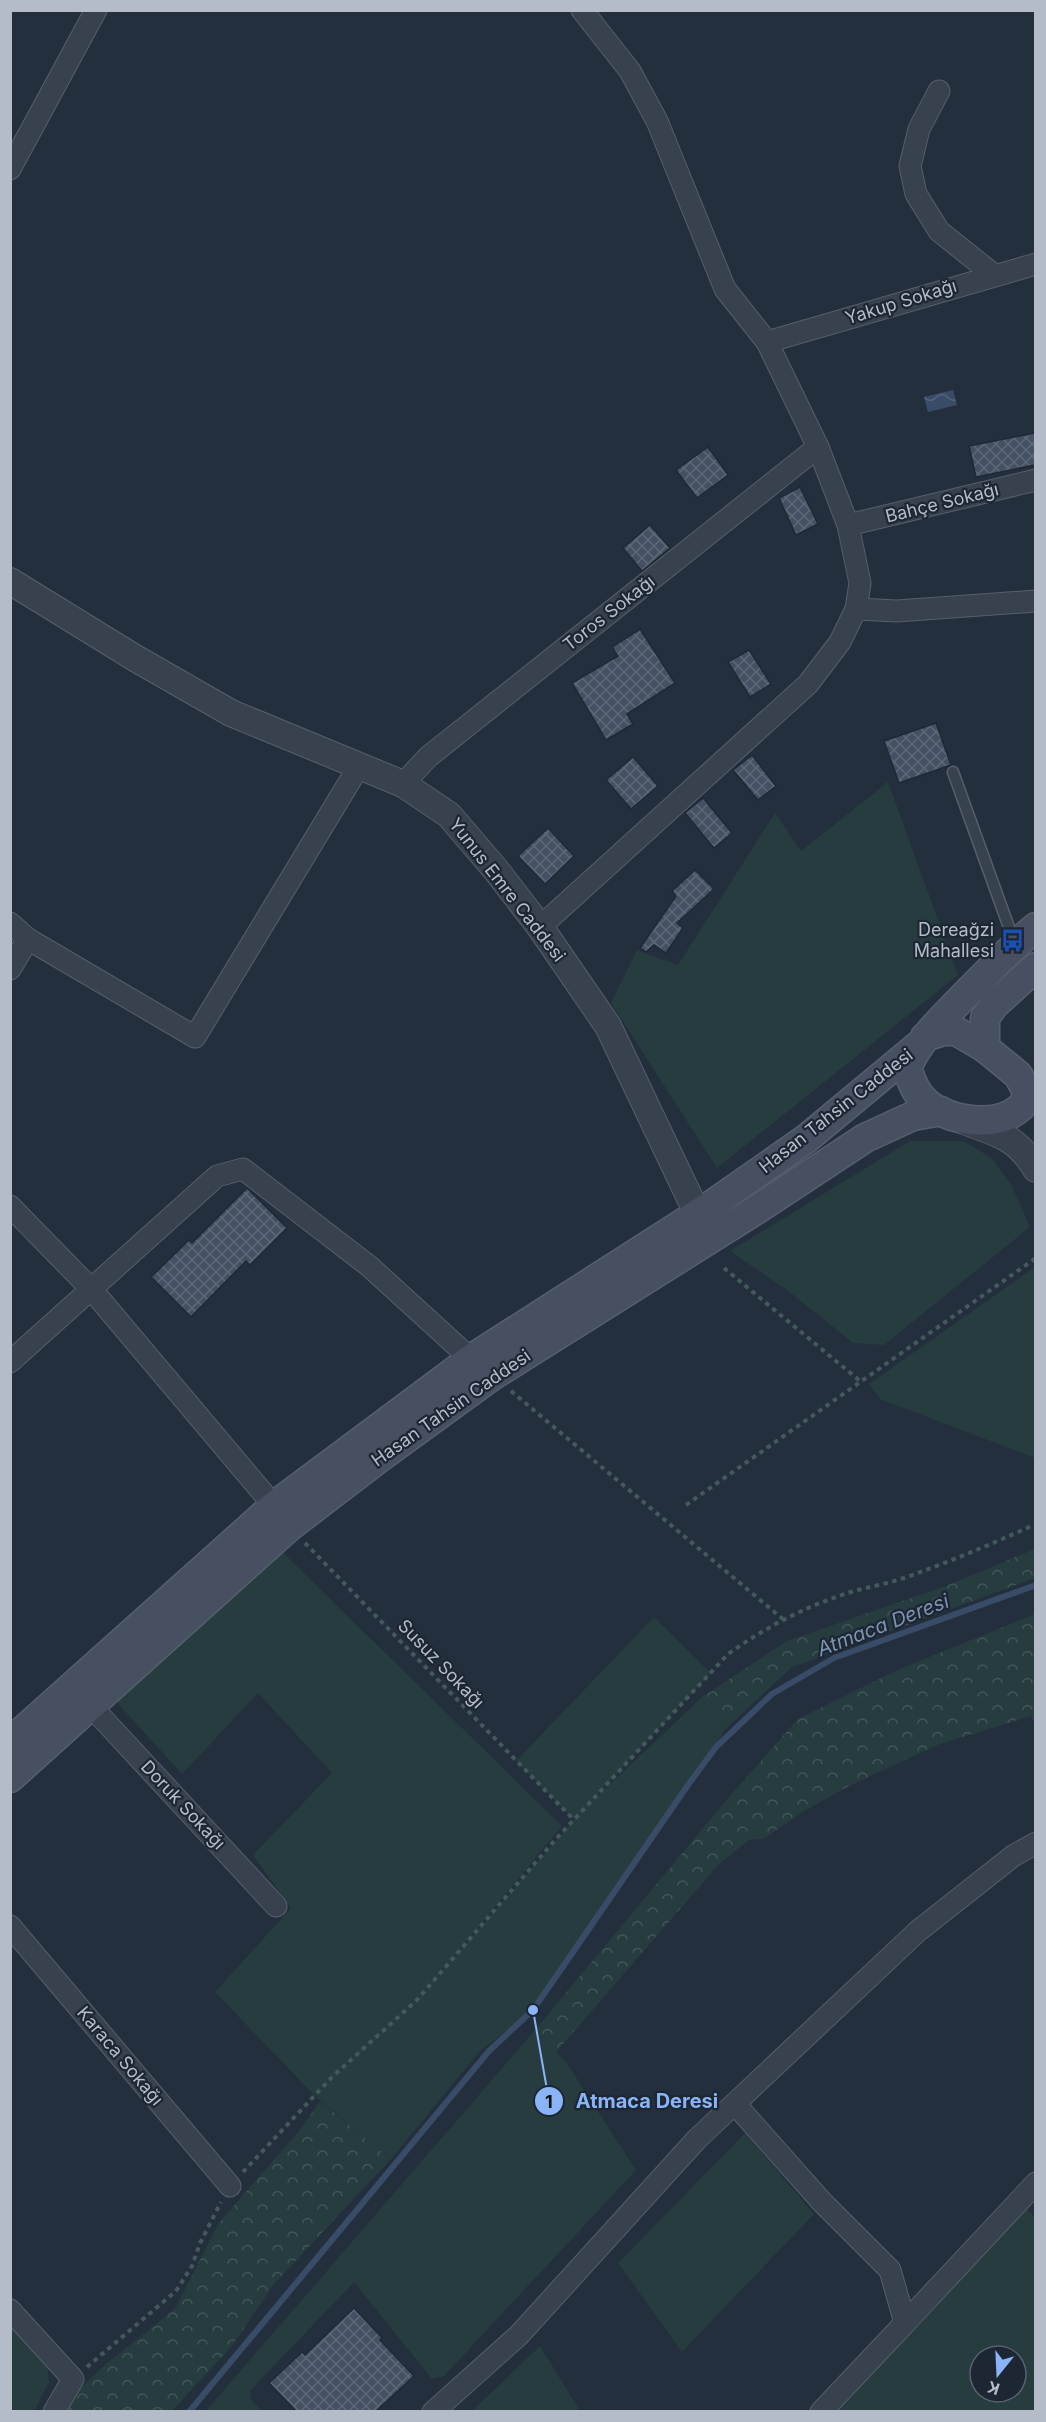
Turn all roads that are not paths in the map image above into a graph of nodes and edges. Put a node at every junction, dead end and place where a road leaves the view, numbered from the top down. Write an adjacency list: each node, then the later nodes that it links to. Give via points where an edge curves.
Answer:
1 (582, 10): 7 (street, via 630,71 657,121 725,289)
2 (89, 14): 4 (street)
3 (939, 91): 6 (street, via 919,129 910,166 916,194 939,231)
4 (10, 169)
5 (1035, 264): 6 (street, Yakup Sokağı)
6 (994, 274): 7 (street, Yakup Sokağı)
7 (767, 342): 8 (street)
8 (818, 447): 10 (street); 16 (street, Toros Sokağı, via 428,756)
9 (1035, 480): 10 (street, Bahçe Sokağı)
10 (848, 525): 13 (street, via 860,583)
11 (10, 580): 14 (street, Yunus Emre Caddesi, via 231,713)
12 (1035, 601): 13 (street, via 897,611)
13 (856, 609): 18 (street, via 836,649 792,700)
14 (359, 766): 16 (street, Yunus Emre Caddesi); 20 (street, via 195,1037)
15 (953, 772): 19 (lane)
16 (403, 784): 18 (street, Yunus Emre Caddesi, via 449,815)
17 (10, 923): 20 (street)
18 (540, 927): 29 (street, Yunus Emre Caddesi, via 608,1026)
19 (1025, 935): 23 (main road, Hasan Tahsin Caddesi)
20 (28, 939): 22 (street)
21 (1035, 967): 24 (main road, via 985,1017)
22 (10, 969)
23 (922, 1041): 24 (main road, via 943,1030 956,1031); 26 (main road, via 907,1068 915,1091 930,1105); 29 (main road, Hasan Tahsin Caddesi, via 806,1139)
24 (985, 1048): 25 (main road, via 1018,1075)
25 (1034, 1097): 26 (main road, Hasan Tahsin Caddesi, via 998,1119)
26 (950, 1115): 27 (street, via 1011,1140 1025,1152); 32 (main road, Hasan Tahsin Caddesi, via 913,1116 865,1138 756,1210)
27 (1035, 1169)
28 (10, 1206): 30 (street)
29 (697, 1213): 32 (main road, Hasan Tahsin Caddesi)
30 (92, 1290): 31 (street); 32 (street, via 217,1176 243,1169 369,1266); 33 (street)
31 (10, 1362)
32 (482, 1367): 33 (main road, Hasan Tahsin Caddesi)
33 (282, 1517): 34 (main road, Hasan Tahsin Caddesi); 35 (main road, Hasan Tahsin Caddesi)
34 (90, 1705): 36 (main road, Hasan Tahsin Caddesi); 38 (street, Doruk Sokağı)
35 (10, 1742)
36 (10, 1778)
37 (1035, 1843): 40 (street, via 918,1931)
38 (276, 1906)
39 (10, 1926): 42 (street, Karaca Sokağı)
40 (735, 2104): 44 (street, via 822,2202 890,2270); 46 (street, via 637,2203 519,2335)
41 (1035, 2183): 44 (street)
42 (230, 2186)
43 (10, 2310): 45 (street, via 73,2379)
44 (905, 2323): 47 (street)
45 (54, 2412)
46 (433, 2412)
47 (821, 2412)

